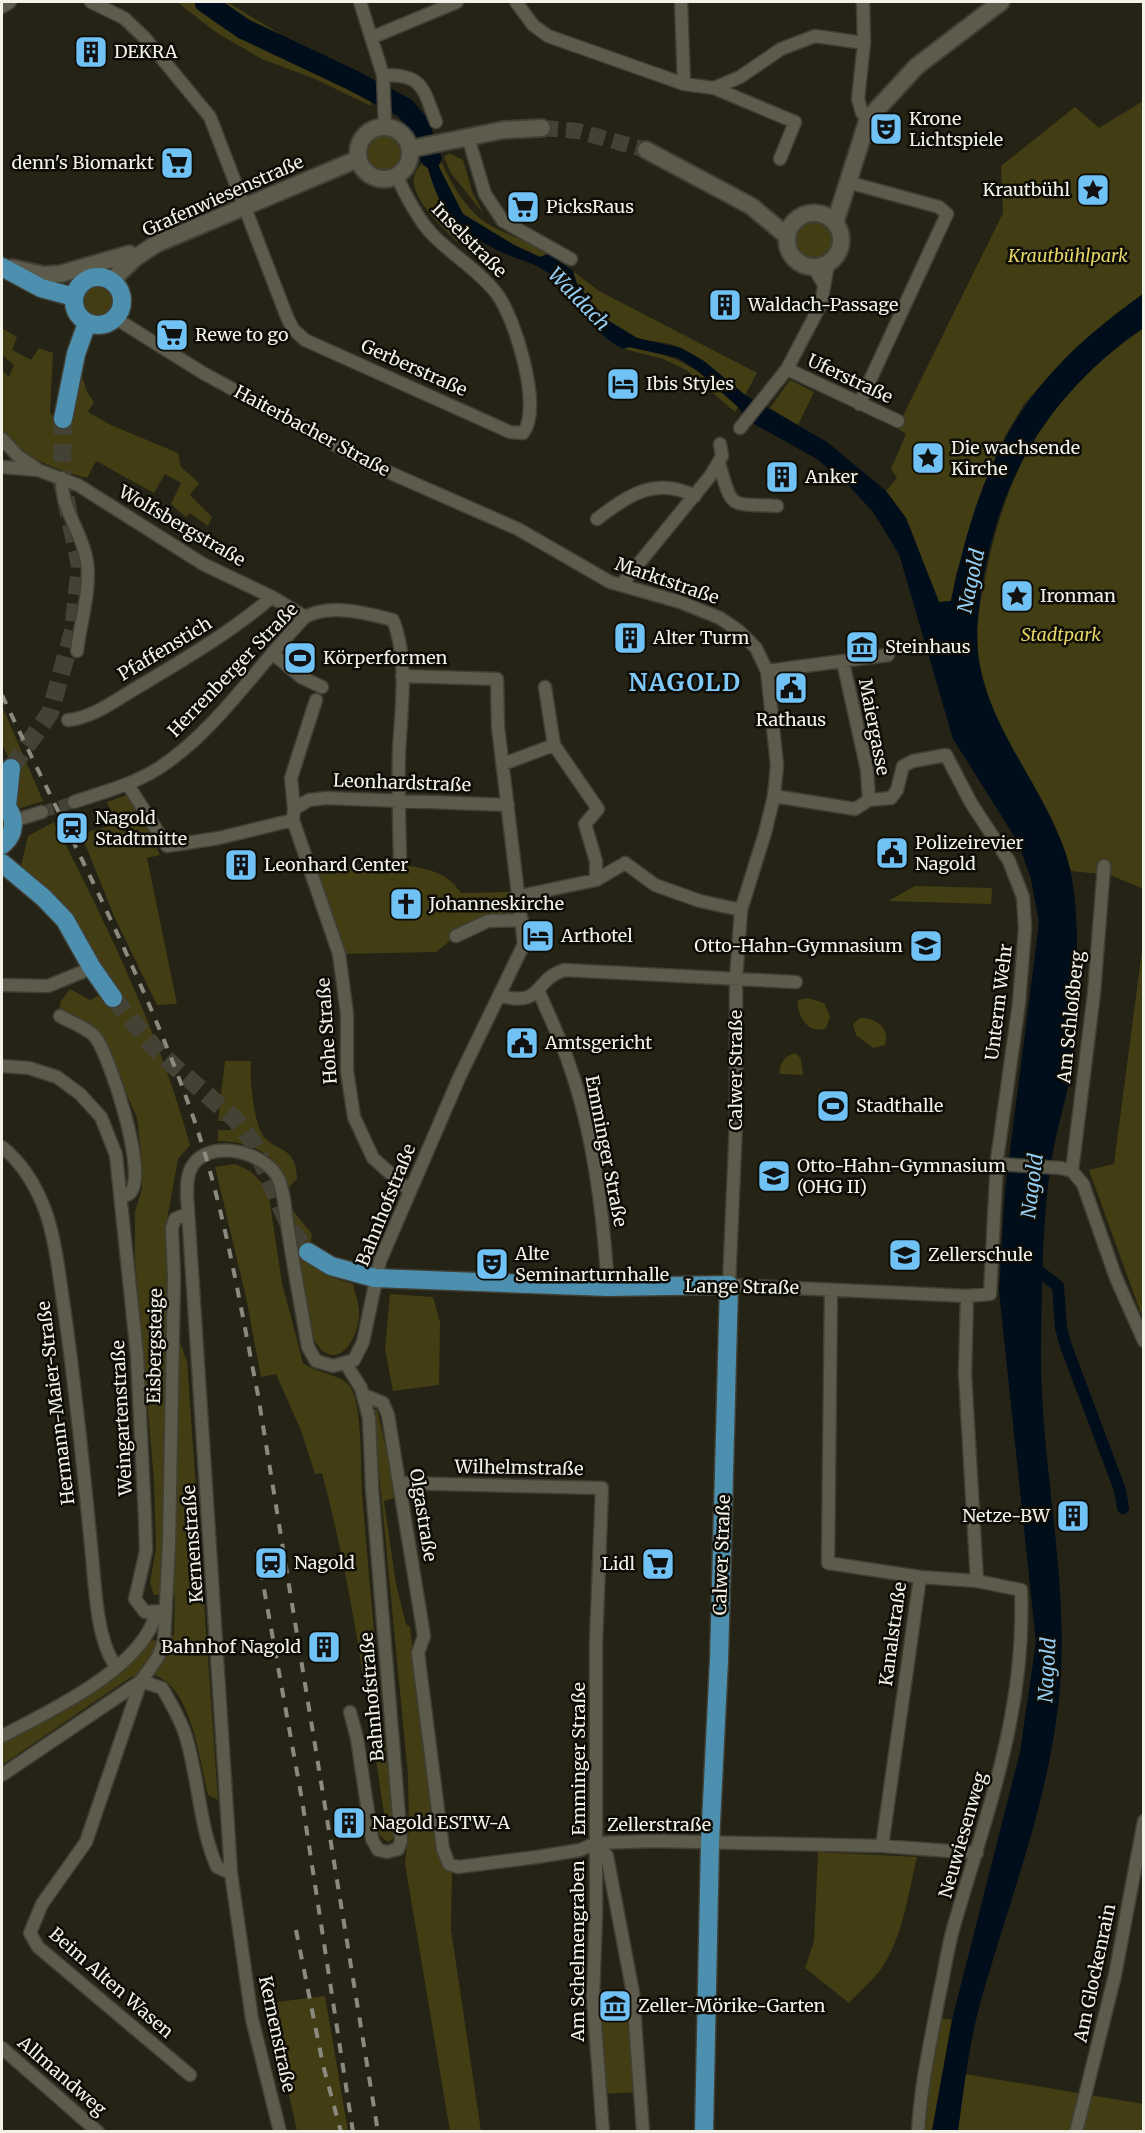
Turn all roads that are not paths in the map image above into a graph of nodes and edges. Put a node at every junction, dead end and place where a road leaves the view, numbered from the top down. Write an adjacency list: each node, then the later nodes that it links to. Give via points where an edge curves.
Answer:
1 (10, 2): 9 (street)
2 (91, 2): 27 (street, via 123,18 145,38 205,109)
3 (360, 2): 10 (street)
4 (457, 2): 10 (street)
5 (516, 2): 13 (street, via 533,25 548,36)
6 (681, 2): 13 (street)
7 (863, 2): 11 (street)
8 (1001, 2): 16 (street, via 917,66)
9 (2, 7)
10 (373, 37): 12 (street)
11 (864, 43): 14 (street, via 815,36 781,49 740,77); 16 (street, via 858,99)
12 (383, 78): 15 (street); 17 (street, via 408,76 420,83)
13 (684, 84): 14 (street)
14 (714, 88): 23 (street, via 795,122)
15 (385, 118): 20 (street); 22 (street, via 367,133 358,149)
16 (868, 118): 25 (street)
17 (436, 122)
18 (542, 128): 19 (street)
19 (468, 137): 20 (street); 32 (street, via 485,194 503,222)
20 (413, 148): 24 (street, via 408,165)
21 (646, 150): 26 (street)
22 (358, 159): 24 (street, via 373,177); 27 (street, Grafenwiesenstraße)
23 (780, 159)
24 (396, 177): 44 (street, Inselstraße, via 429,231 496,292 510,315 529,386 529,413)
25 (847, 182): 28 (street); 40 (street, via 939,207 947,214)
26 (751, 206): 29 (street); 30 (street)
27 (244, 207): 31 (street, Grafenwiesenstraße, via 177,234); 44 (street, Gerberstraße, via 293,329 305,340 510,432)
28 (829, 219): 29 (street, via 813,213); 33 (street, via 840,230 841,247)
29 (796, 220): 30 (street)
30 (787, 236): 33 (street, via 792,257 806,266)
31 (135, 258): 34 (street, via 129,254 60,274); 35 (street, Grafenwiesenstraße)
32 (571, 259)
33 (821, 266): 39 (street, via 821,304)
34 (2, 268): 36 (main road, via 41,288)
35 (111, 281): 36 (main road, via 90,278 81,284); 37 (main road, via 122,296)
36 (74, 297): 38 (main road, via 75,311)
37 (115, 318): 38 (main road, via 99,326); 54 (street, Haiterbacher Straße, via 203,373 370,464)
38 (87, 323): 41 (main road)
39 (787, 369): 40 (street, Uferstraße); 43 (street)
40 (858, 404): 42 (street, Uferstraße)
41 (63, 419)
42 (898, 421)
43 (744, 424)
44 (523, 433)
45 (2, 439): 49 (street, Wolfsbergstraße)
46 (720, 444): 47 (street)
47 (719, 463): 51 (street); 52 (street, via 729,498 736,504)
48 (2, 467): 49 (street, Wolfsbergstraße)
49 (38, 470): 50 (street, Wolfsbergstraße)
50 (62, 478): 56 (street, Wolfsbergstraße, via 203,564); 58 (street, via 61,493 80,533 87,564)
51 (695, 496): 53 (street, via 662,485 621,502); 55 (street)
52 (777, 506)
53 (597, 519)
54 (518, 529): 55 (street, Marktstraße, via 610,582)
55 (622, 584): 62 (street, Marktstraße, via 720,618 756,648)
56 (273, 597): 57 (street, Wolfsbergstraße); 67 (street, Pfaffenstich, via 200,650 94,712)
57 (305, 617): 59 (street, Herrenberger Straße); 63 (street, Herrenberger Straße, via 327,608 393,620 399,634)
58 (77, 651)
59 (272, 653): 64 (street, via 301,677); 71 (street, Herrenberger Straße, via 203,730 159,767)
60 (888, 655): 61 (street)
61 (843, 662): 62 (street); 73 (street, Maiergasse, via 867,770)
62 (767, 671): 72 (street, Marktstraße, via 776,739)
63 (402, 676): 69 (street, Bahnhofstraße, via 496,679); 74 (street)
64 (322, 687)
65 (545, 687): 68 (street)
66 (316, 700): 79 (street, Hohe Straße, via 291,778)
67 (68, 720)
68 (554, 745): 69 (street); 85 (street, via 598,809 585,824 596,861)
69 (503, 764): 76 (street, Bahnhofstraße)
70 (2, 780): 77 (main road, via 10,768)
71 (128, 785): 75 (street, Herrenberger Straße); 79 (street, Leonhardstraße, via 167,846 219,838)
72 (774, 796): 73 (street, via 855,809); 87 (street, Marktstraße)
73 (869, 800): 100 (street, Unterm Wehr, via 891,798 903,766 946,755 971,803 1009,861 1023,897 1025,927)
74 (398, 801): 76 (street, Leonhardstraße); 79 (street, Leonhardstraße, via 309,800); 81 (street)
75 (74, 802)
76 (508, 805): 86 (street, Bahnhofstraße)
77 (7, 810): 78 (street); 80 (main road, via 13,829)
78 (42, 812)
79 (293, 815): 102 (street, Hohe Straße, via 339,954 354,1117 373,1158)
80 (4, 844): 84 (main road)
81 (400, 857)
82 (2, 863): 84 (main road)
83 (1104, 866): 101 (street, Am Schloßberg, via 1094,993)
84 (20, 877): 90 (main road, via 65,920)
85 (596, 880): 86 (street); 87 (street, via 622,864 655,885)
86 (520, 896): 88 (street, Bahnhofstraße)
87 (741, 910): 91 (street, Marktstraße)
88 (522, 920): 89 (street, via 488,921); 95 (street, Bahnhofstraße, via 524,944)
89 (456, 936)
90 (92, 968): 93 (street, via 48,986); 96 (main road)
91 (736, 979): 92 (street); 94 (street, via 564,970 553,974); 107 (street, Calwer Straße, via 736,1123)
92 (796, 982)
93 (2, 985)
94 (539, 992): 95 (street, via 523,999); 108 (street, Emminger Straße, via 570,1065 588,1137 605,1235)
95 (501, 996): 102 (street, Bahnhofstraße)
96 (113, 998)
97 (60, 1016): 103 (street, via 95,1036 129,1124 134,1188)
98 (2, 1066): 103 (street, Weingartenstraße, via 28,1068 57,1077 80,1094 100,1117 116,1155)
99 (2, 1147): 120 (street, Hermann-Maier-Straße, via 32,1183 46,1211 72,1362 95,1584 105,1644)
100 (1002, 1164): 101 (street); 110 (street, Unterm Wehr, via 990,1294)
101 (1066, 1170): 111 (street, via 1083,1184)
102 (409, 1190): 106 (street, Bahnhofstraße)
103 (121, 1197): 118 (street, Weingartenstraße, via 137,1355 145,1518 146,1551 135,1599 145,1611)
104 (188, 1213): 112 (street, via 188,1174 201,1157 218,1151 239,1151 261,1161 277,1176 308,1347 316,1361 333,1366); 118 (street, Eisbergsteige, via 175,1219 172,1228 174,1300); 130 (street, Kernenstraße)
105 (308, 1252): 106 (main road, Lange Straße, via 331,1266)
106 (375, 1278): 108 (main road, Lange Straße); 112 (street, Bahnhofstraße, via 363,1342 354,1360)
107 (729, 1285): 108 (main road, Lange Straße); 109 (street, Lange Straße); 127 (main road, Calwer Straße)
108 (608, 1287)
109 (831, 1290): 110 (street, Lange Straße); 116 (street, Kanalstraße, via 828,1563)
110 (967, 1296): 117 (street, via 965,1374)
111 (1143, 1341)
112 (346, 1364): 113 (street, Bahnhofstraße)
113 (364, 1395): 114 (street, Olgastraße, via 376,1399 386,1409); 122 (street, Bahnhofstraße, via 369,1418 401,1841 398,1849 378,1850 372,1839)
114 (400, 1483): 115 (street, Wilhelmstraße); 119 (street, Olgastraße, via 424,1636)
115 (602, 1488): 126 (street, Emminger Straße, via 596,1642)
116 (920, 1577): 117 (street, Neuwiesenweg); 128 (street, Kanalstraße)
117 (977, 1581): 129 (street, Neuwiesenweg, via 1021,1590 1022,1623 1019,1678 1007,1745)
118 (161, 1612): 120 (street, Eisbergsteige, via 143,1642); 121 (street, Eisbergsteige, via 164,1641)
119 (418, 1653): 126 (street, Zellerstraße, via 443,1849 449,1864 458,1867 537,1857 580,1850)
120 (116, 1666): 123 (street, Eisbergsteige, via 78,1696)
121 (141, 1681): 124 (street, Eisbergsteige); 130 (street, via 162,1688 175,1710 186,1737 209,1849 218,1867); 132 (street, Beim Alten Wasen, via 86,1842 42,1904 30,1933 43,1951)
122 (350, 1712)
123 (2, 1736)
124 (2, 1775)
125 (1143, 1821): 139 (street, Am Glockenrain, via 1115,1975)
126 (596, 1843): 127 (street, Zellerstraße); 135 (street, Am Schelmengraben, via 593,1997); 136 (street, Emminger Straße, via 607,1856 633,1993)
127 (710, 1843): 128 (street, Zellerstraße); 137 (main road, Calwer Straße)
128 (882, 1846): 129 (street, Zellerstraße)
129 (977, 1853): 138 (street, Neuwiesenweg, via 953,1931 924,2067)
130 (231, 1873): 134 (street, Kernenstraße, via 252,2019)
131 (2, 2048): 133 (street, Allmandweg)
132 (190, 2075)
133 (98, 2132)
134 (280, 2132)
135 (603, 2132)
136 (644, 2132)
137 (704, 2132)
138 (918, 2132)
139 (1076, 2132)

